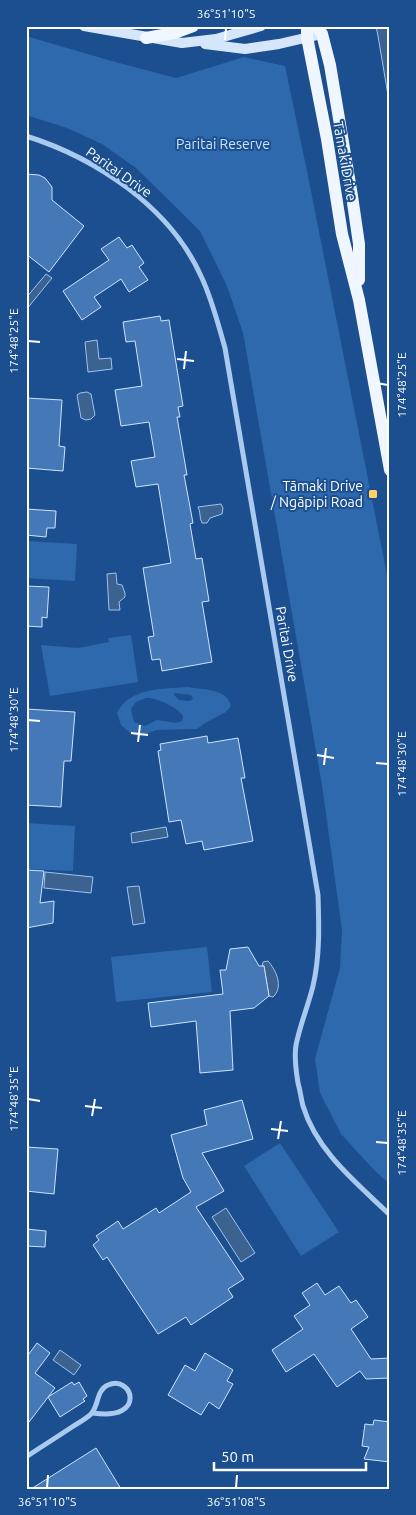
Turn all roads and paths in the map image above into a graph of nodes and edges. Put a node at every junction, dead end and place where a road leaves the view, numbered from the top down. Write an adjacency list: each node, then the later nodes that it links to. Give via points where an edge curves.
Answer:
1 (84, 26): 6 (main road)
2 (193, 26): 6 (main road)
3 (260, 26): 7 (main road)
4 (320, 30): 5 (main road); 9 (main road, Tāmaki Drive, via 330,65 359,244)
5 (307, 32): 7 (main road, via 279,44 245,49); 9 (main road, Tāmaki Drive, via 342,234)
6 (146, 38): 7 (main road)
7 (197, 42)
8 (26, 136): 11 (street, Paritai Drive, via 80,158 133,192 161,216 201,274 214,307 225,348 318,895 317,964 296,1047 295,1063 303,1106 330,1156)
9 (359, 300): 10 (main road, Tāmaki Drive)
10 (390, 470)
11 (390, 1215)
12 (93, 1413): 12 (street, via 105,1386 117,1383 129,1392 130,1402 124,1411 110,1415); 13 (street)
13 (26, 1457)

